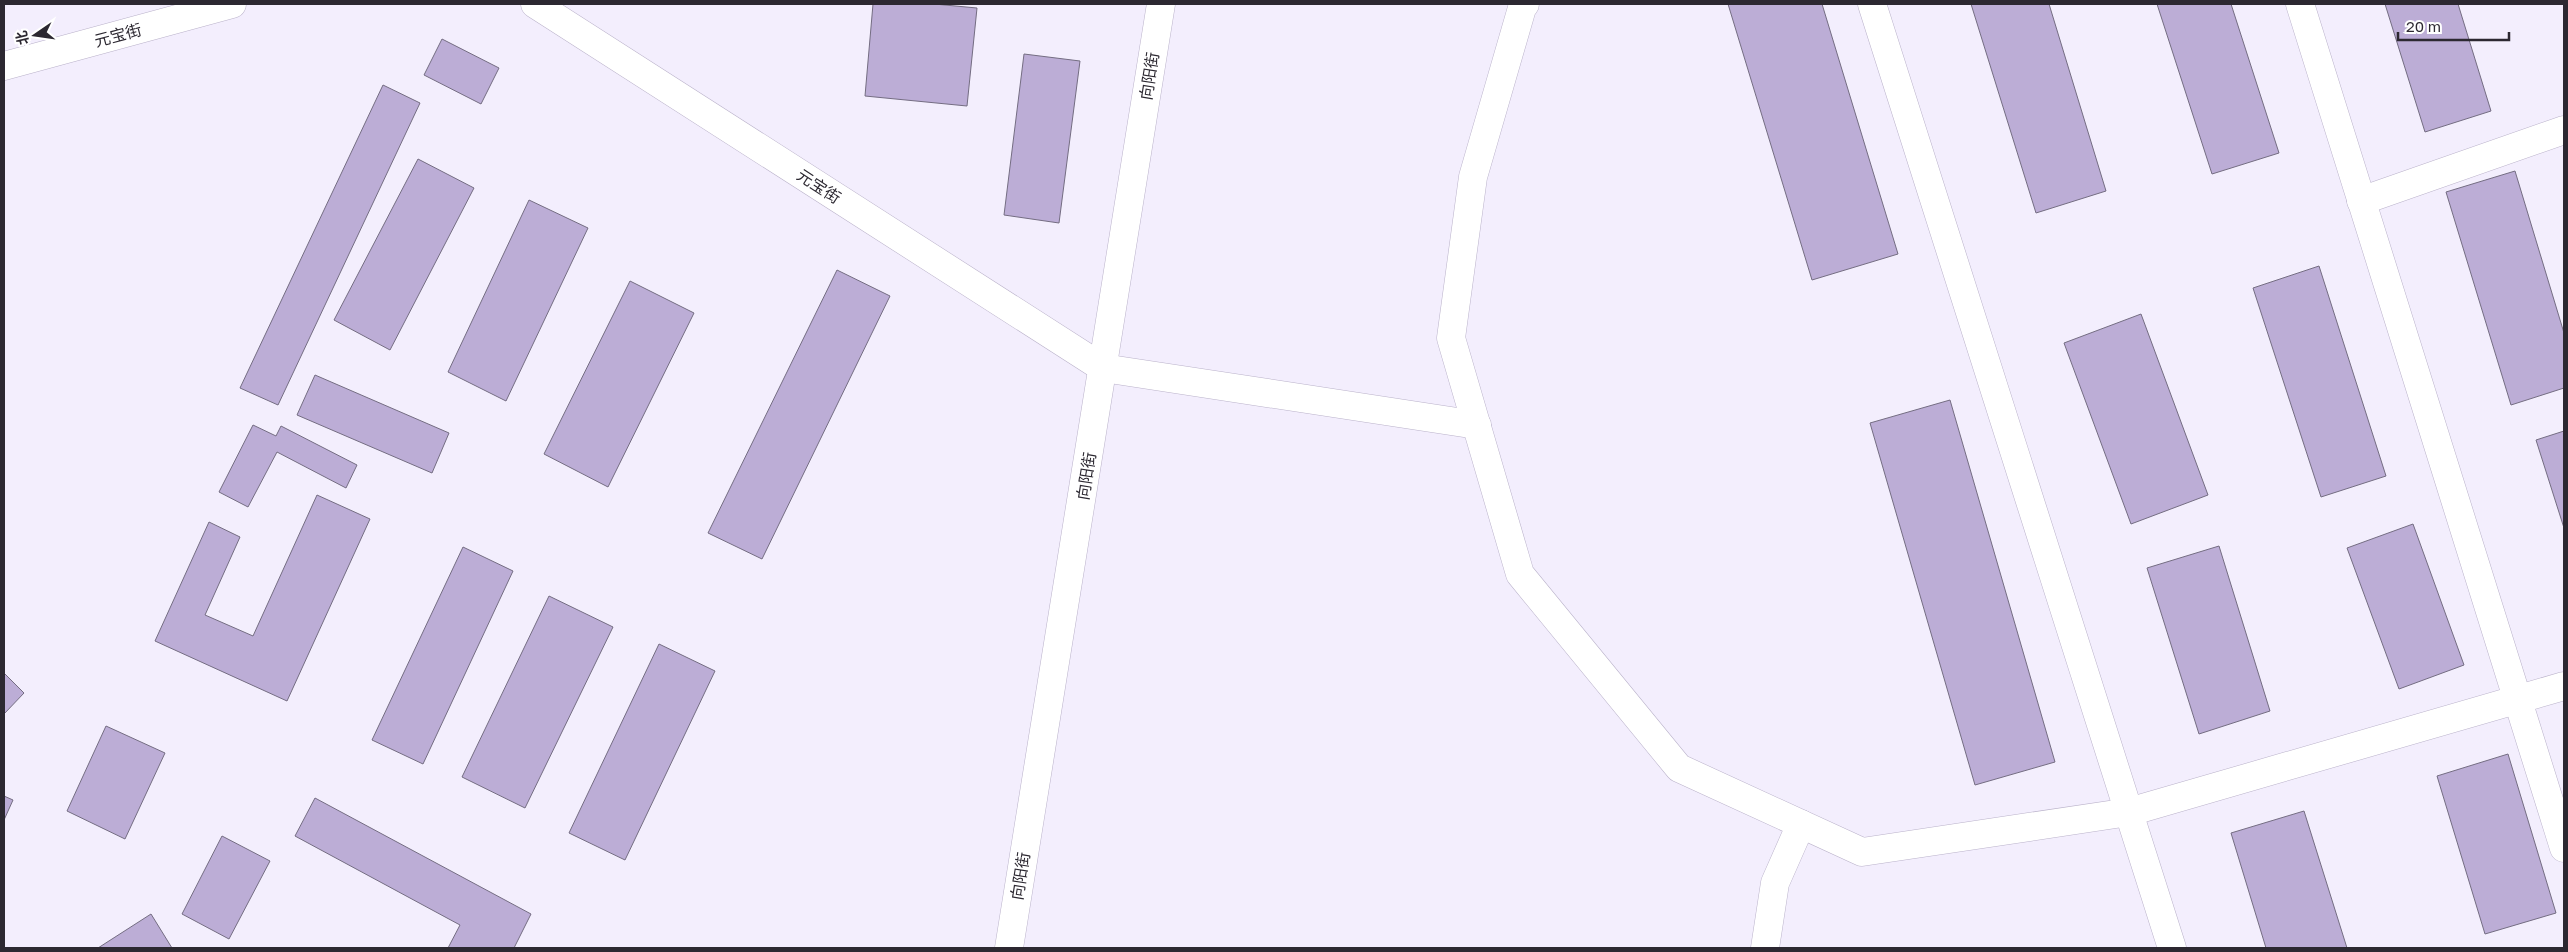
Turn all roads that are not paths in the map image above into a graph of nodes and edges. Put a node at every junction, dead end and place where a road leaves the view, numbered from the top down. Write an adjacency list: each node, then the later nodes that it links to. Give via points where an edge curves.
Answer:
1 (232, 4): 7 (street, 元宝街)
2 (536, 4): 10 (street, 元宝街)
3 (1160, 4): 10 (street, 向阳街)
4 (1525, 4): 11 (street, via 1473,177 1451,338)
5 (1872, 4): 14 (street)
6 (2300, 4): 9 (street)
7 (4, 66)
8 (2564, 130): 9 (street)
9 (2361, 201): 13 (street)
10 (1103, 368): 11 (street); 17 (street, 向阳街)
11 (1477, 425): 15 (street, via 1520,574 1680,768)
12 (2564, 686): 13 (street)
13 (2517, 701): 14 (street); 16 (street)
14 (2129, 812): 15 (street, via 1862,852); 19 (street)
15 (1801, 824): 18 (street, via 1775,883)
16 (2564, 848)
17 (1009, 948)
18 (1765, 948)
19 (2172, 948)

